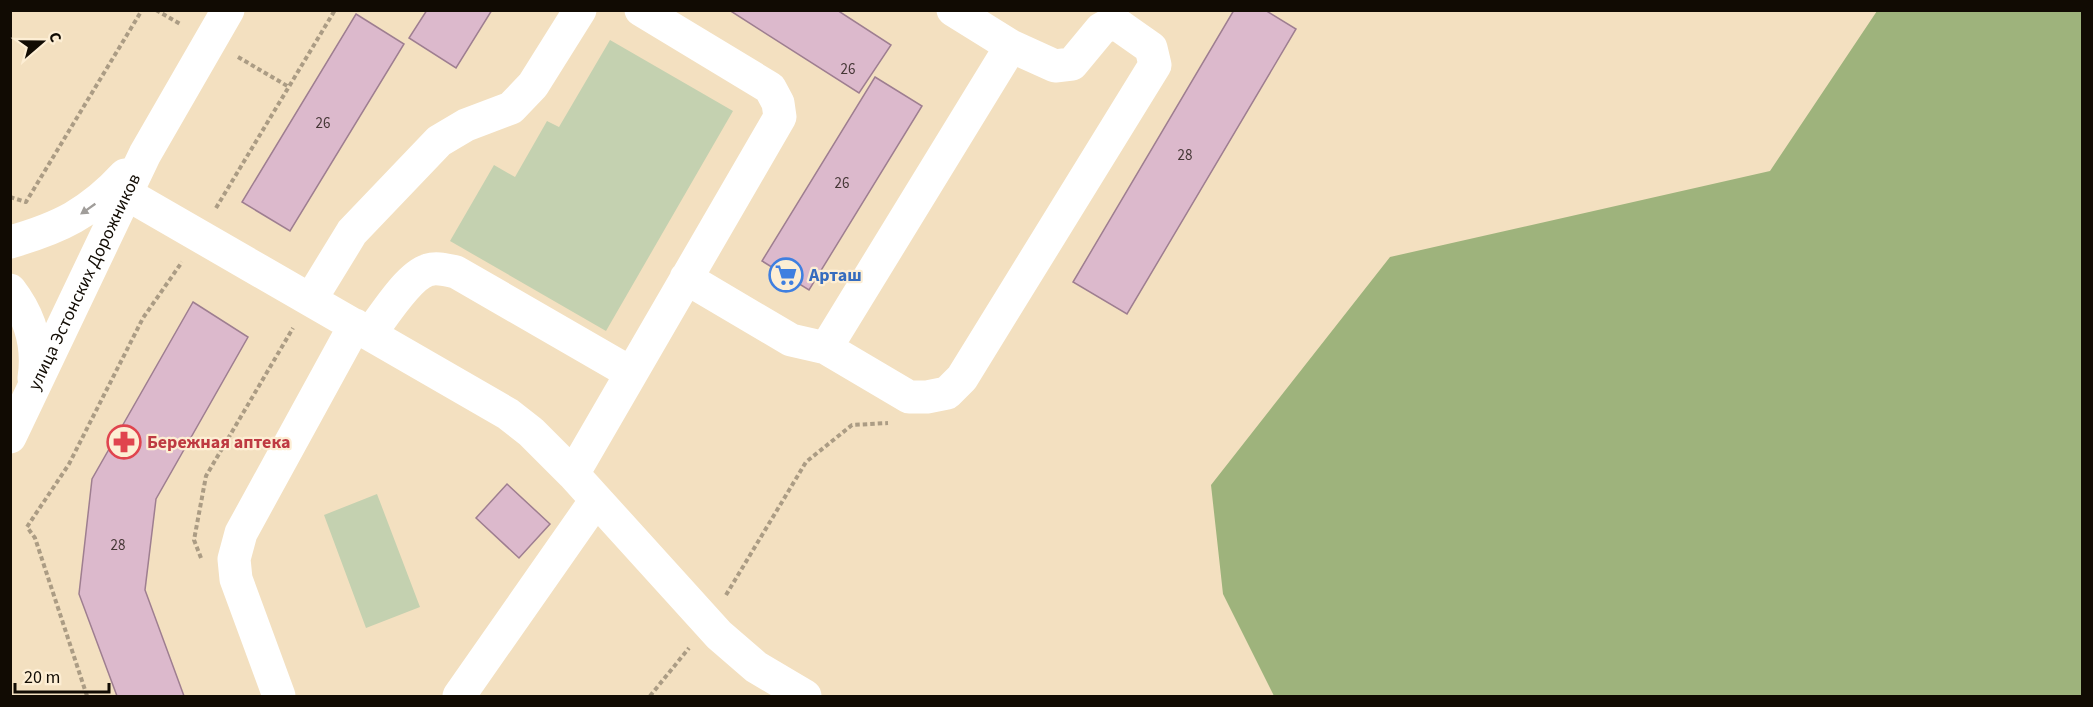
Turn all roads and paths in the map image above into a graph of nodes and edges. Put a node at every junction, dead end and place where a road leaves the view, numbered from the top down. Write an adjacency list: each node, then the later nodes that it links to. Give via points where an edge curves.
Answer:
1 (142, 10): 10 (path, via 26,202)
2 (228, 10): 8 (main road, улица Эстонских Дорожников)
3 (336, 10): 11 (path)
4 (580, 10): 15 (main road, via 533,86 511,108 466,125 439,141 351,232)
5 (641, 10): 13 (main road, via 770,88 778,104 780,117)
6 (953, 10): 7 (main road)
7 (1011, 46): 17 (main road); 17 (main road, via 1055,66 1072,64 1101,29 1114,22 1151,48 1155,65 962,378 947,393 909,397)
8 (145, 154): 9 (main road, улица Эстонских Дорожников); 12 (main road, улица Эстонских Дорожников, one-way to 12, via 105,197 84,213 62,226)
9 (125, 193): 11 (main road); 19 (main road, улица Эстонских Дорожников)
10 (10, 197)
11 (207, 223): 15 (main road); 25 (path, via 143,318 69,464 27,527 35,538)
12 (10, 242)
13 (686, 278): 17 (main road, via 790,340); 18 (main road)
14 (10, 290): 19 (main road, via 30,323 35,344 34,377)
15 (310, 298): 16 (main road)
16 (362, 330): 18 (main road, via 413,279 426,270 441,268 456,272); 22 (main road, via 508,414); 26 (main road, via 241,533 234,559 236,579)
17 (826, 348)
18 (631, 373): 22 (main road)
19 (18, 419): 21 (main road)
20 (896, 422): 24 (path, via 852,425 806,462)
21 (10, 437)
22 (573, 474): 23 (main road)
23 (596, 500): 24 (main road); 27 (main road)
24 (709, 624): 28 (path); 29 (main road, via 756,667)
25 (87, 696)
26 (279, 696)
27 (459, 696)
28 (650, 696)
29 (805, 696)

